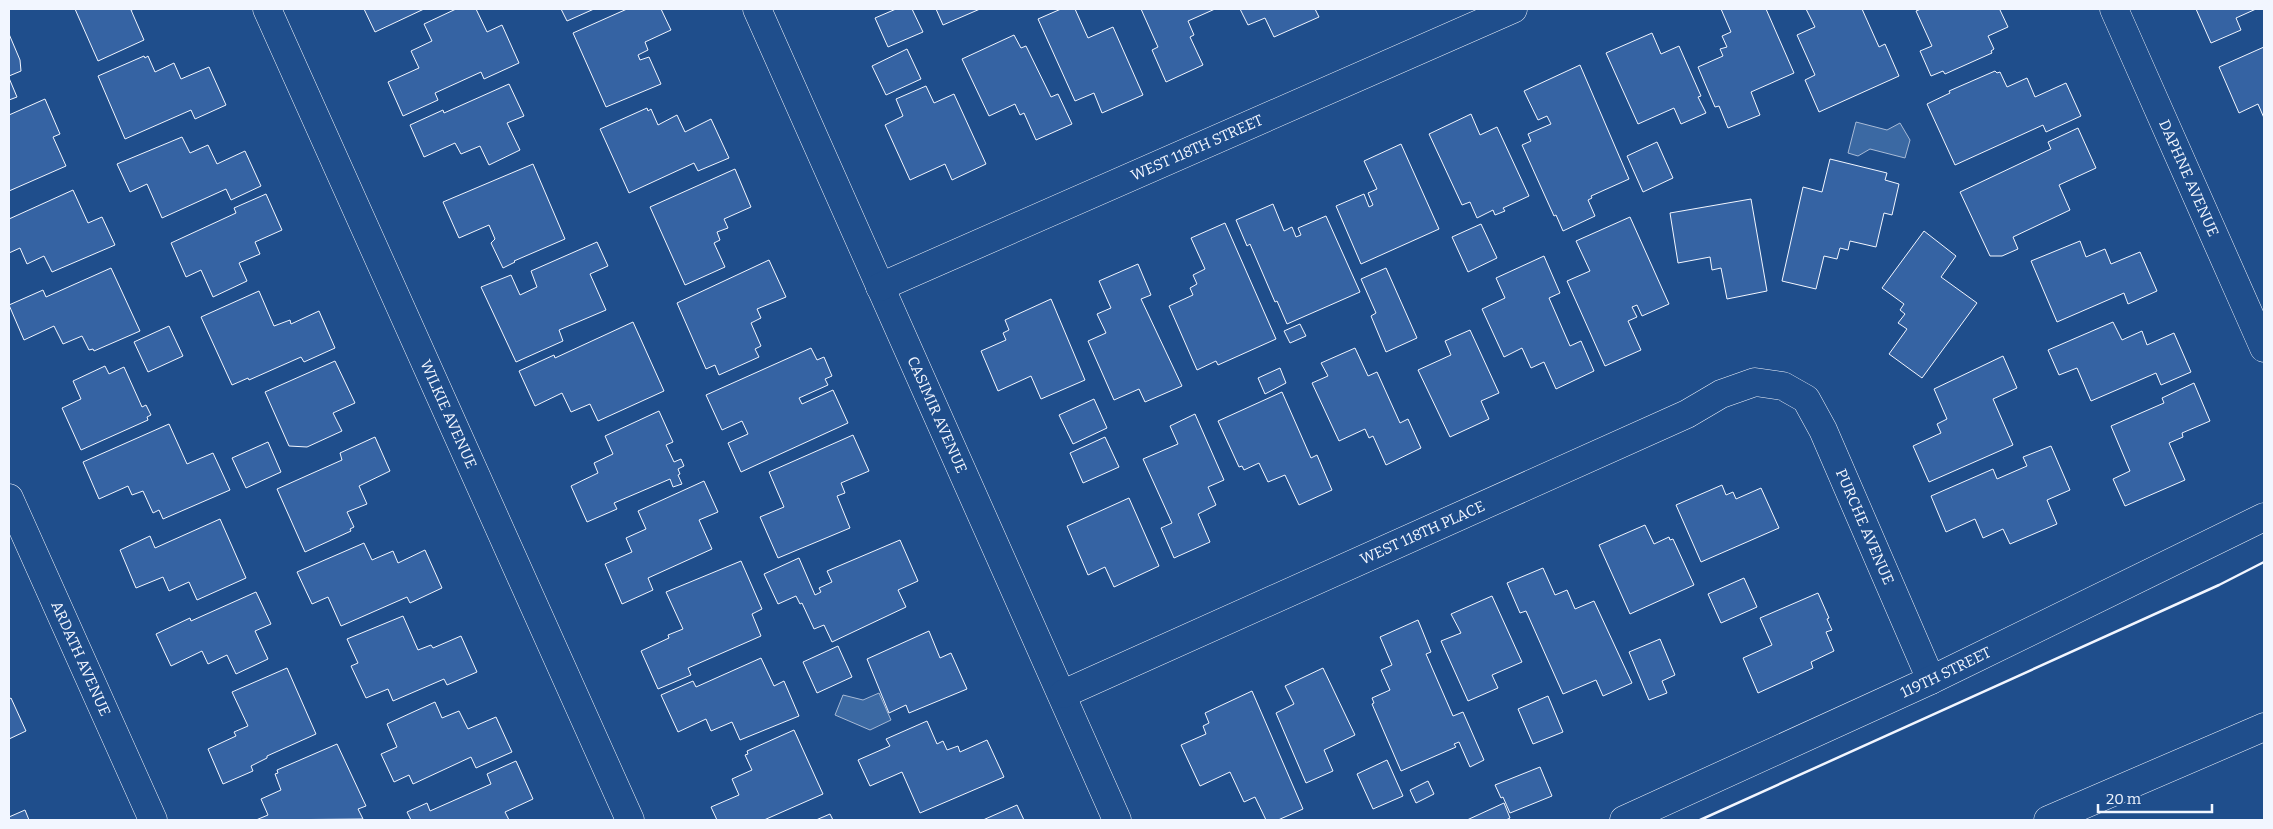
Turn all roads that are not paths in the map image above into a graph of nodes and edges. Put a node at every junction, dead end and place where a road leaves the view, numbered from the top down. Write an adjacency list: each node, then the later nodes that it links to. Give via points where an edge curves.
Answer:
1 (267, 9): 14 (main road, WILKIE AVENUE)
2 (757, 9): 5 (main road, CASIMIR AVENUE)
3 (1513, 9): 5 (main road, WEST 118TH STREET)
4 (2114, 9): 6 (main road, DAPHNE AVENUE)
5 (880, 287): 11 (main road, CASIMIR AVENUE)
6 (2264, 348)
7 (1783, 386): 10 (main road, PURCHE AVENUE, via 1806,399 1822,430); 11 (main road, WEST 118TH PLACE, via 1755,382 1721,394 1687,414)
8 (9, 498): 13 (main road, ARDATH AVENUE)
9 (2264, 517): 10 (main road, 119TH STREET)
10 (1931, 680): 16 (main road, 119TH STREET)
11 (1063, 694): 15 (main road, CASIMIR AVENUE)
12 (2264, 727): 17 (main road)
13 (153, 820)
14 (630, 820)
15 (1118, 820)
16 (1624, 820)
17 (2048, 820)

